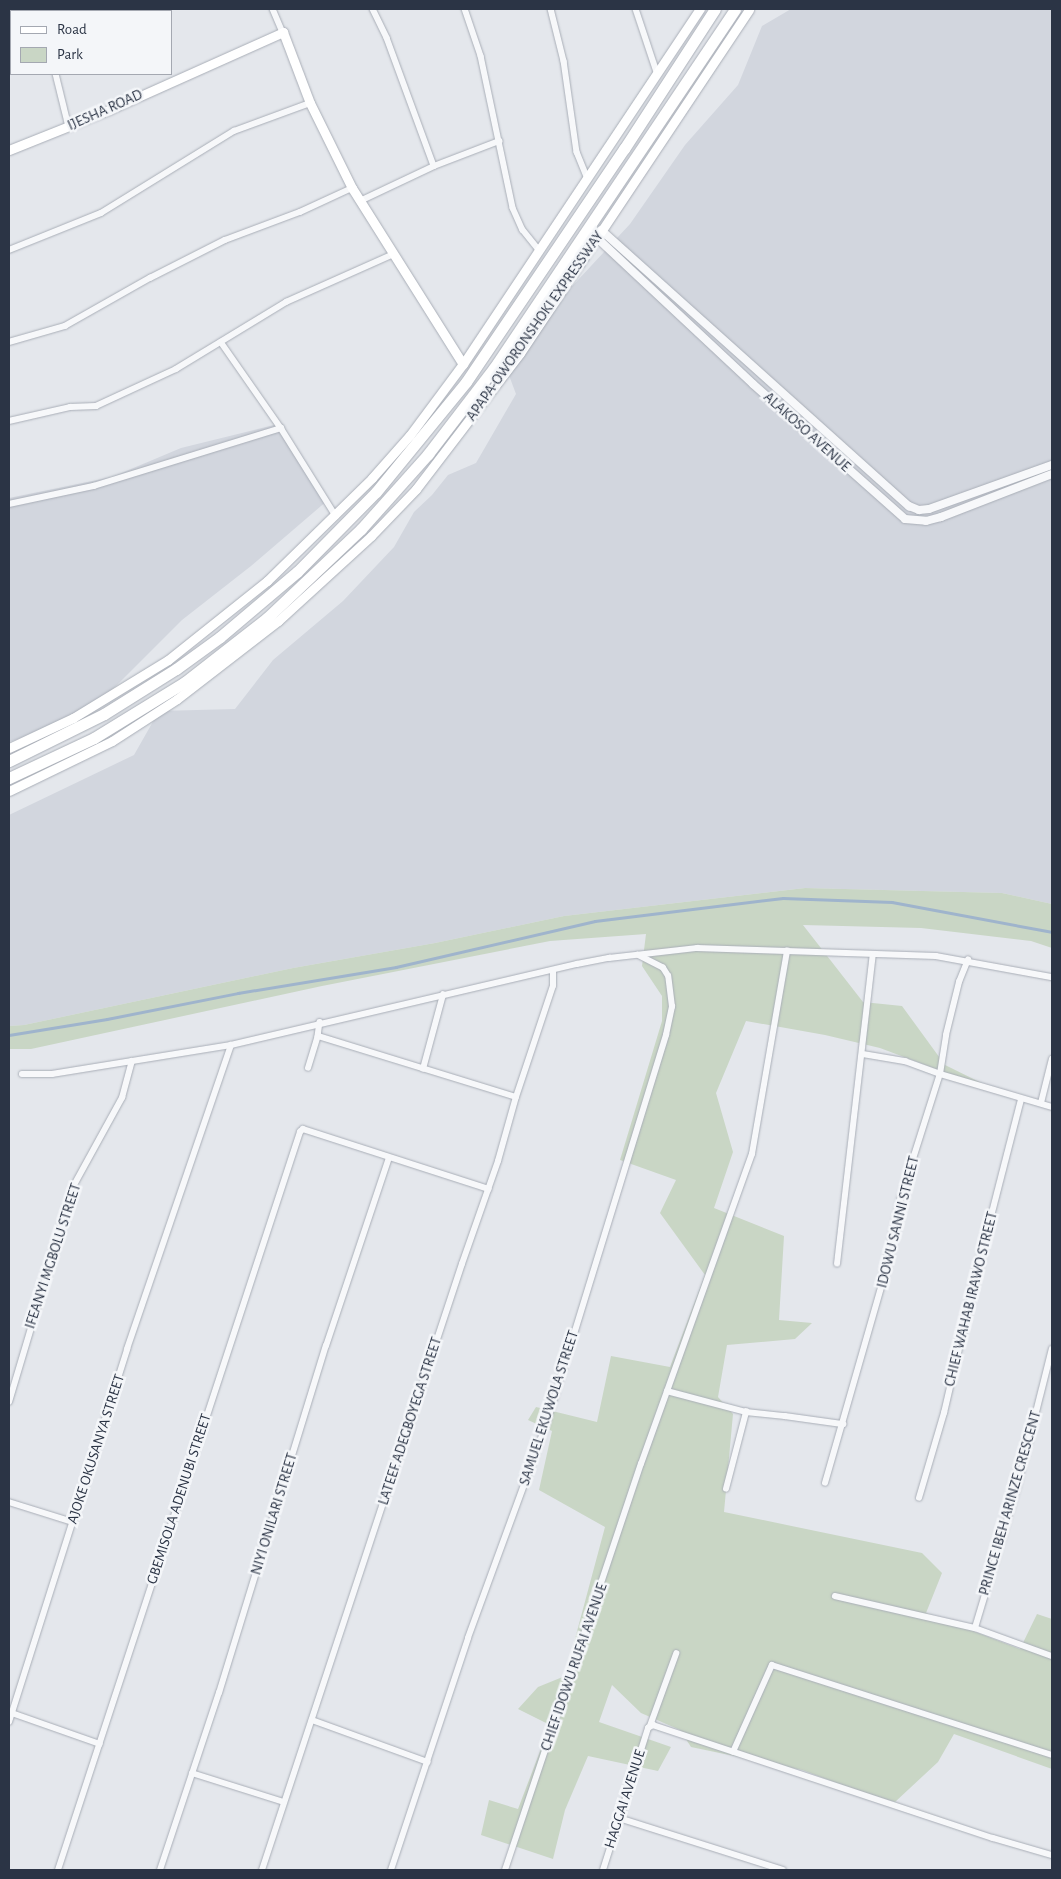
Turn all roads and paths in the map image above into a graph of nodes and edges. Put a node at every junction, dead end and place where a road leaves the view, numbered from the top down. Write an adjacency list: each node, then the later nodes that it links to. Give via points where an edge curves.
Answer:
1 (273, 9): 10 (street)
2 (373, 9): 17 (street)
3 (465, 9): 15 (street, via 481,56)
4 (551, 9): 18 (street, via 564,61 577,152)
5 (636, 9): 11 (street)
6 (700, 9): 11 (main road)
7 (715, 9): 36 (highway, APAPA-OWORONSHOKI EXPRESSWAY, via 466,382 418,443)
8 (735, 9): 27 (highway, APAPA-OWORONSHOKI EXPRESSWAY)
9 (749, 9): 21 (main road, APAPA-OWORONSHOKI EXPRESSWAY)
10 (283, 32): 13 (main road); 14 (main road, IJESHA ROAD)
11 (657, 72): 18 (main road)
12 (56, 75): 14 (street)
13 (310, 103): 19 (main road); 22 (street, via 234,131 101,213)
14 (69, 127): 16 (main road, IJESHA ROAD)
15 (499, 140): 17 (street); 23 (street, via 516,217)
16 (9, 150)
17 (434, 166): 20 (street)
18 (588, 179): 23 (main road)
19 (352, 188): 20 (main road); 25 (street, via 300,212 225,240 66,326)
20 (360, 201): 24 (main road)
21 (599, 234): 28 (main road, APAPA-OWORONSHOKI EXPRESSWAY); 32 (street, ALAKOSO AVENUE, via 909,506 919,510 930,509); 33 (street, ALAKOSO AVENUE, via 753,384 905,519 926,521 941,517)
22 (9, 250)
23 (540, 251): 29 (main road)
24 (394, 254): 26 (street, via 286,302); 29 (main road)
25 (9, 342)
26 (221, 342): 30 (street, via 176,369 96,406 70,407); 31 (street)
27 (510, 346): 28 (highway); 38 (highway, APAPA-OWORONSHOKI EXPRESSWAY, via 428,454 390,498)
28 (520, 353): 38 (main road, APAPA-OWORONSHOKI EXPRESSWAY, via 416,489 325,580)
29 (463, 364): 35 (main road, via 410,435)
30 (9, 421)
31 (280, 428): 34 (street, via 94,486); 37 (street)
32 (1052, 466)
33 (1052, 474)
34 (9, 504)
35 (347, 505): 36 (highway); 37 (main road)
36 (355, 514): 40 (highway, APAPA-OWORONSHOKI EXPRESSWAY, via 297,572 220,637 176,669 104,714)
37 (336, 516): 39 (main road, via 267,581 168,660 73,718)
38 (235, 651): 41 (highway, APAPA-OWORONSHOKI EXPRESSWAY, via 94,738); 42 (main road, APAPA-OWORONSHOKI EXPRESSWAY, via 177,699 112,741)
39 (9, 748)
40 (9, 761)
41 (9, 778)
42 (9, 791)
43 (788, 951): 44 (street, via 696,948); 45 (street); 68 (street, CHIEF IDOWU RUFAI AVENUE, via 752,1154)
44 (638, 955): 47 (street); 88 (street, SAMUEL EKUWOLA STREET, via 663,968 668,976 672,1001 666,1036 547,1422 468,1638)
45 (873, 955): 46 (street, via 904,954); 53 (street)
46 (968, 960): 48 (street); 59 (street, IDOWU SANNI STREET, via 950,1018)
47 (553, 971): 49 (street); 60 (street, LATEEF ADEGBOYEGA STREET, via 553,986)
48 (1052, 977)
49 (443, 994): 50 (street); 57 (street)
50 (320, 1022): 51 (street); 52 (street)
51 (318, 1036): 56 (street); 57 (street)
52 (230, 1045): 55 (street); 76 (street, AJOKE OKUSANYA STREET, via 127,1349)
53 (863, 1054): 59 (street, via 905,1061); 66 (street)
54 (1052, 1059): 62 (street)
55 (132, 1061): 58 (street, via 52,1074); 69 (street, IFEANYI MGBOLU STREET, via 122,1098 73,1187)
56 (308, 1068)
57 (423, 1069): 60 (street)
58 (22, 1074)
59 (940, 1074): 61 (street); 71 (street, IDOWU SANNI STREET, via 899,1203 882,1284)
60 (516, 1097): 65 (street, LATEEF ADEGBOYEGA STREET)
61 (1021, 1100): 62 (street); 74 (street, CHIEF WAHAB IRAWO STREET, via 944,1413)
62 (1041, 1103): 63 (street)
63 (1052, 1107)
64 (389, 1158): 65 (street); 85 (street, GBEMISOLA ADENUBI STREET, via 303,1129 300,1132 158,1558); 89 (street, NIYI ONILARI STREET, via 326,1346)
65 (489, 1189): 82 (street, LATEEF ADEGBOYEGA STREET)
66 (836, 1264)
67 (1052, 1349): 78 (street, PRINCE IBEH ARINZE CRESCENT, via 1017,1488)
68 (667, 1391): 70 (street); 97 (street, CHIEF IDOWU RUFAI AVENUE)
69 (9, 1402)
70 (746, 1412): 71 (street); 73 (street)
71 (843, 1424): 72 (street, IDOWU SANNI STREET)
72 (825, 1484)
73 (726, 1490)
74 (919, 1498)
75 (9, 1502): 76 (street)
76 (73, 1522): 81 (street, AJOKE OKUSANYA STREET)
77 (835, 1596): 78 (street)
78 (974, 1628): 80 (street)
79 (676, 1654): 84 (street, HAGGAI AVENUE)
80 (1052, 1656)
81 (12, 1713): 83 (street, AJOKE OKUSANYA STREET); 85 (street)
82 (312, 1720): 88 (street); 90 (street, LATEEF ADEGBOYEGA STREET)
83 (9, 1722)
84 (649, 1727): 86 (street); 91 (street, HAGGAI AVENUE)
85 (100, 1744): 93 (street, GBEMISOLA ADENUBI STREET)
86 (733, 1752): 87 (street, via 772,1665); 92 (street)
87 (1052, 1756)
88 (428, 1762): 96 (street, SAMUEL EKUWOLA STREET)
89 (192, 1773): 90 (street); 94 (street, NIYI ONILARI STREET)
90 (284, 1802): 95 (street, LATEEF ADEGBOYEGA STREET)
91 (619, 1818): 98 (street, HAGGAI AVENUE); 99 (street)
92 (1052, 1855)
93 (58, 1870)
94 (160, 1870)
95 (264, 1870)
96 (391, 1870)
97 (505, 1870)
98 (603, 1870)
99 (783, 1870)

